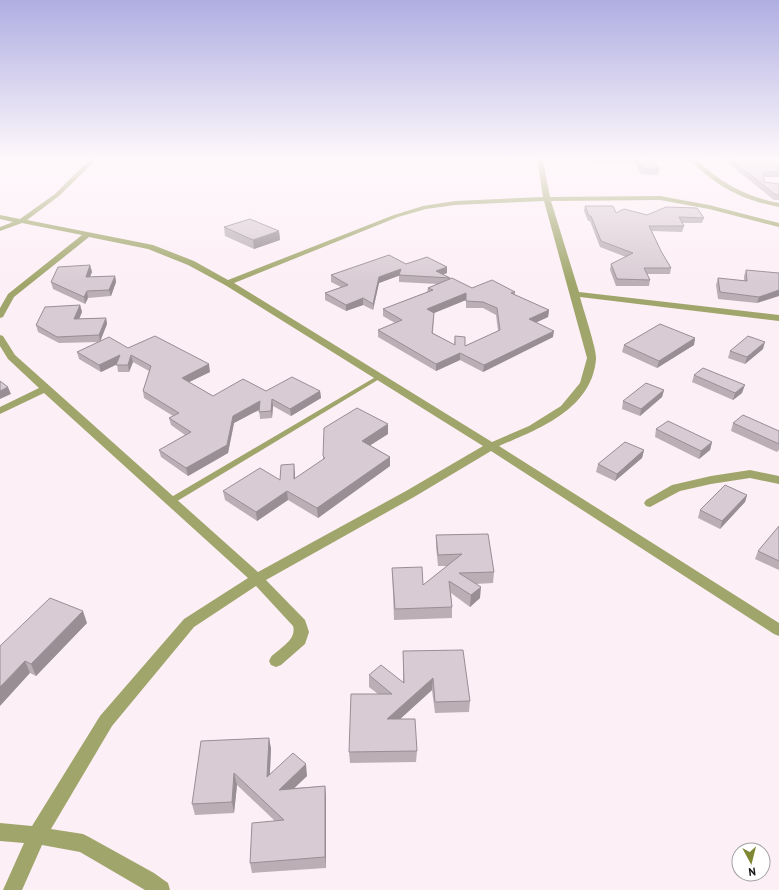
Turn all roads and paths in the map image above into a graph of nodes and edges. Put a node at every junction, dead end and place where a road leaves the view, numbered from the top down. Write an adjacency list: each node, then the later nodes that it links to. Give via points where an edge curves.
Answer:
1 (547, 199): 13 (street)
2 (51, 200): 8 (street)
3 (535, 200): 12 (street, via 425,207 396,216)
4 (668, 200): 9 (street)
5 (758, 200): 6 (street)
6 (779, 205)
7 (0, 217): 8 (street)
8 (22, 221): 10 (street); 11 (street)
9 (779, 224)
10 (0, 229)
11 (88, 234): 12 (street, via 150,246 191,263); 14 (street, via 11,296)
12 (228, 283): 17 (street)
13 (575, 294): 15 (street); 20 (street, via 592,358 585,383 565,408 533,428)
14 (0, 315)
15 (779, 318)
16 (0, 338): 18 (street, via 12,357)
17 (380, 377): 20 (street); 22 (lane)
18 (46, 388): 19 (street); 22 (street)
19 (0, 411)
20 (491, 446): 24 (street); 25 (street)
21 (779, 480): 23 (street, via 750,474 712,480 676,488)
22 (171, 501): 24 (street)
23 (650, 503)
24 (257, 579): 26 (street, via 300,624 302,632 300,640); 28 (street, via 189,624 106,721)
25 (779, 630)
26 (276, 661)
27 (0, 832): 28 (street)
28 (37, 835): 29 (street); 30 (street, via 83,843)
29 (12, 890)
30 (161, 890)

